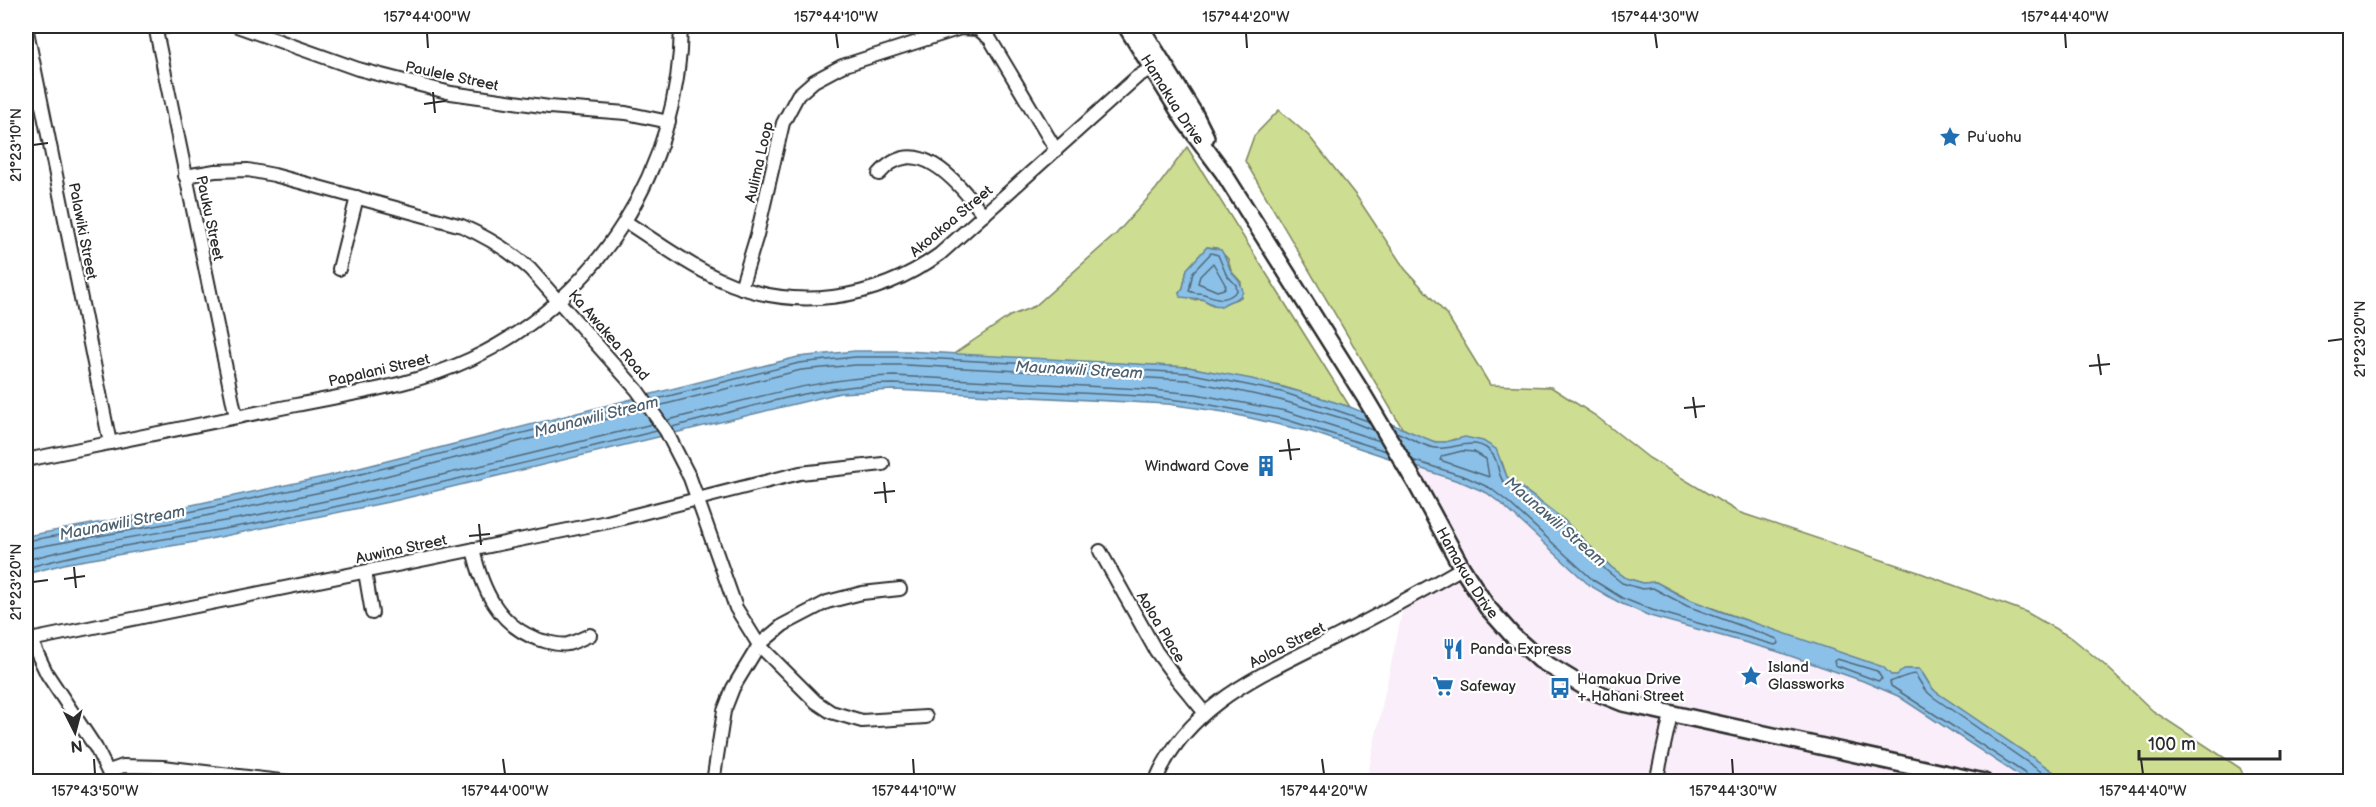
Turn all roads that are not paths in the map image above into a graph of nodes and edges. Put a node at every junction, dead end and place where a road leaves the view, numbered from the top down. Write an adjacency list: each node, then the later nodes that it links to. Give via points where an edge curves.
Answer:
1 (26, 26): 20 (street, Palawiki Street)
2 (171, 26): 7 (street)
3 (237, 26): 9 (street, Paulele Street, via 358,69 451,93 538,106 618,112)
4 (681, 26): 9 (street, Papalani Street)
5 (1126, 26): 8 (main road, Hamakua Drive)
6 (1140, 26): 8 (main road, Hamakua Drive)
7 (156, 27): 12 (street, Pauku Street)
8 (1157, 64): 10 (street, Akoakoa Street, via 1137,77); 26 (main road, Hamakua Drive, via 1195,115 1223,172 1364,396)
9 (669, 122): 15 (street, Papalani Street, via 656,162)
10 (1056, 150): 14 (street, Akoakoa Street); 17 (street, Aulima Loop, via 990,39 978,29 956,29 832,71 806,88 783,123)
11 (879, 174): 14 (street, via 902,159 933,164 949,174)
12 (185, 176): 13 (street, Ka Awakea Road, via 248,170); 19 (street, Pauku Street)
13 (357, 197): 16 (street); 18 (street, Ka Awakea Road, via 485,236 514,255)
14 (984, 215): 17 (street, Akoakoa Street, via 926,264 865,292 799,298)
15 (626, 222): 17 (street, Akoakoa Street, via 705,272); 18 (street, Papalani Street, via 597,261)
16 (339, 269)
17 (741, 288)
18 (559, 301): 19 (street, Papalani Street, via 511,337 450,368 405,382); 23 (street, Ka Awakea Road, via 641,394 675,448)
19 (236, 417): 20 (street, Papalani Street)
20 (110, 443): 21 (street, Papalani Street)
21 (26, 460)
22 (883, 464): 23 (street, Auwina Street, via 800,473)
23 (699, 500): 24 (street, Auwina Street); 32 (street, Ka Awakea Road, via 736,608)
24 (473, 549): 27 (street, Auwina Street); 31 (street, via 490,600 518,629 556,644)
25 (1100, 551): 33 (street, Aoloa Place, via 1156,651)
26 (1462, 568): 33 (street, Aoloa Street, via 1240,686); 34 (main road, Hamakua Drive, via 1499,621 1540,660 1605,696)
27 (365, 572): 29 (street); 30 (street, Auwina Street)
28 (900, 589): 32 (street, via 826,602 783,625)
29 (372, 613)
30 (28, 635): 36 (street, via 47,674)
31 (590, 636)
32 (759, 645): 35 (street, Ka Awakea Road, via 831,712 862,721); 38 (street, via 724,711)
33 (1204, 712): 39 (street, Aoloa Street, via 1180,737)
34 (1671, 714): 40 (street); 41 (main road, Hamakua Drive)
35 (926, 717)
36 (111, 776): 37 (street, via 123,766 163,767)
37 (289, 782)
38 (713, 782)
39 (1155, 782)
40 (1656, 782)
41 (1984, 782)

